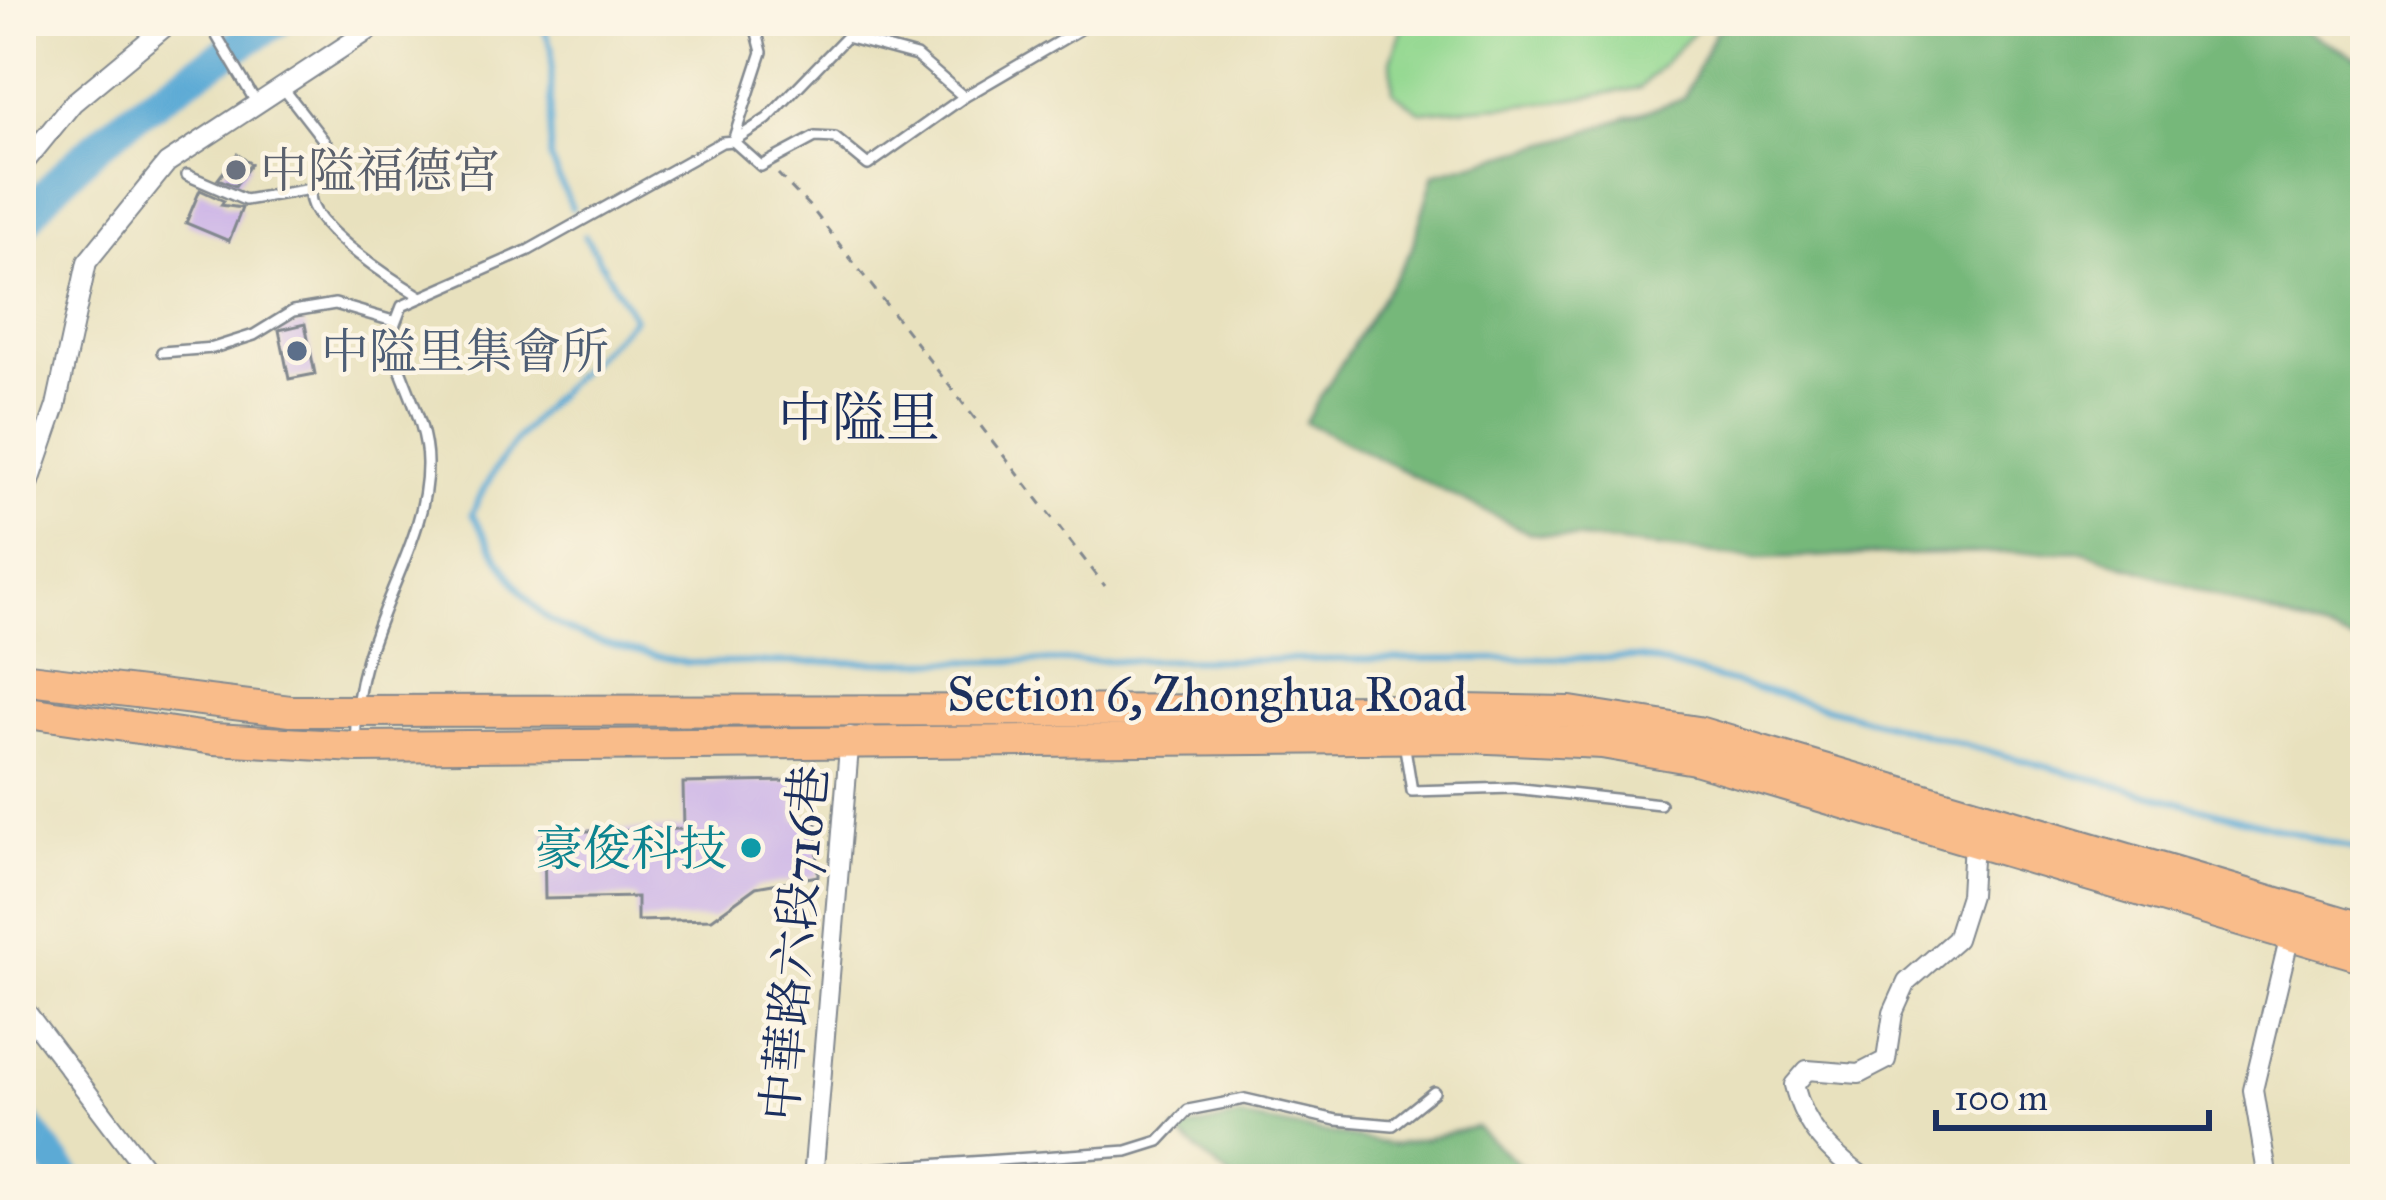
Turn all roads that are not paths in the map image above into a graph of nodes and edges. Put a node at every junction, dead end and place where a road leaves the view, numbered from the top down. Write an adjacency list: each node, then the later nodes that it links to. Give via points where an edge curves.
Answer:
1 (172, 21): 10 (street, via 73,103)
2 (208, 21): 8 (lane)
3 (383, 21): 6 (street)
4 (754, 21): 9 (lane, via 762,52)
5 (1094, 21): 7 (lane)
6 (283, 88): 8 (street); 12 (lane, via 328,146)
7 (964, 97): 9 (lane, via 868,165 835,138 815,137 761,166); 9 (lane, via 916,56 846,37 767,119)
8 (257, 104): 16 (street, via 166,163 87,262 56,406)
9 (733, 141): 13 (lane, via 529,250)
10 (21, 167)
11 (187, 175): 12 (lane, via 244,200)
12 (311, 189): 13 (lane, via 317,213 336,233)
13 (420, 296): 14 (lane)
14 (393, 321): 15 (lane, via 335,304 292,311 213,348); 19 (lane, via 394,354 421,423 426,488 377,619)
15 (162, 352)
16 (21, 508)
17 (21, 678): 19 (main road, Section 6, Zhonghua Road, via 209,705)
18 (21, 711): 22 (main road, Section 6, Zhonghua Road, via 214,739)
19 (355, 712): 20 (main road, Section 6, Zhonghua Road); 22 (lane)
20 (851, 727): 21 (main road, Section 6, Zhonghua Road); 22 (main road, Section 6, Zhonghua Road); 25 (main road, Section 6, Zhonghua Road, via 1464,710 1608,716 1745,745); 31 (street, 中華路六段716巷)
21 (1404, 737): 23 (lane, via 1412,791 1513,788); 24 (main road, Section 6, Zhonghua Road, via 1533,738 1654,751)
22 (357, 747)
23 (1660, 804)
24 (1973, 842): 25 (main road, Section 6, Zhonghua Road); 33 (street, via 1970,895 1956,938 1907,982 1886,1060 1859,1074 1807,1070 1794,1084 1826,1150)
25 (2242, 905): 26 (main road, Section 6, Zhonghua Road); 27 (main road, Section 6, Zhonghua Road)
26 (2365, 929)
27 (2290, 935): 28 (main road, Section 6, Zhonghua Road); 34 (street, via 2253,1090)
28 (2365, 957)
29 (21, 1005): 32 (street)
30 (1434, 1092): 31 (lane, via 1393,1125 1245,1099 1188,1110 1159,1141 1126,1151)
31 (813, 1176)
32 (153, 1179)
33 (1866, 1179)
34 (2268, 1179)

